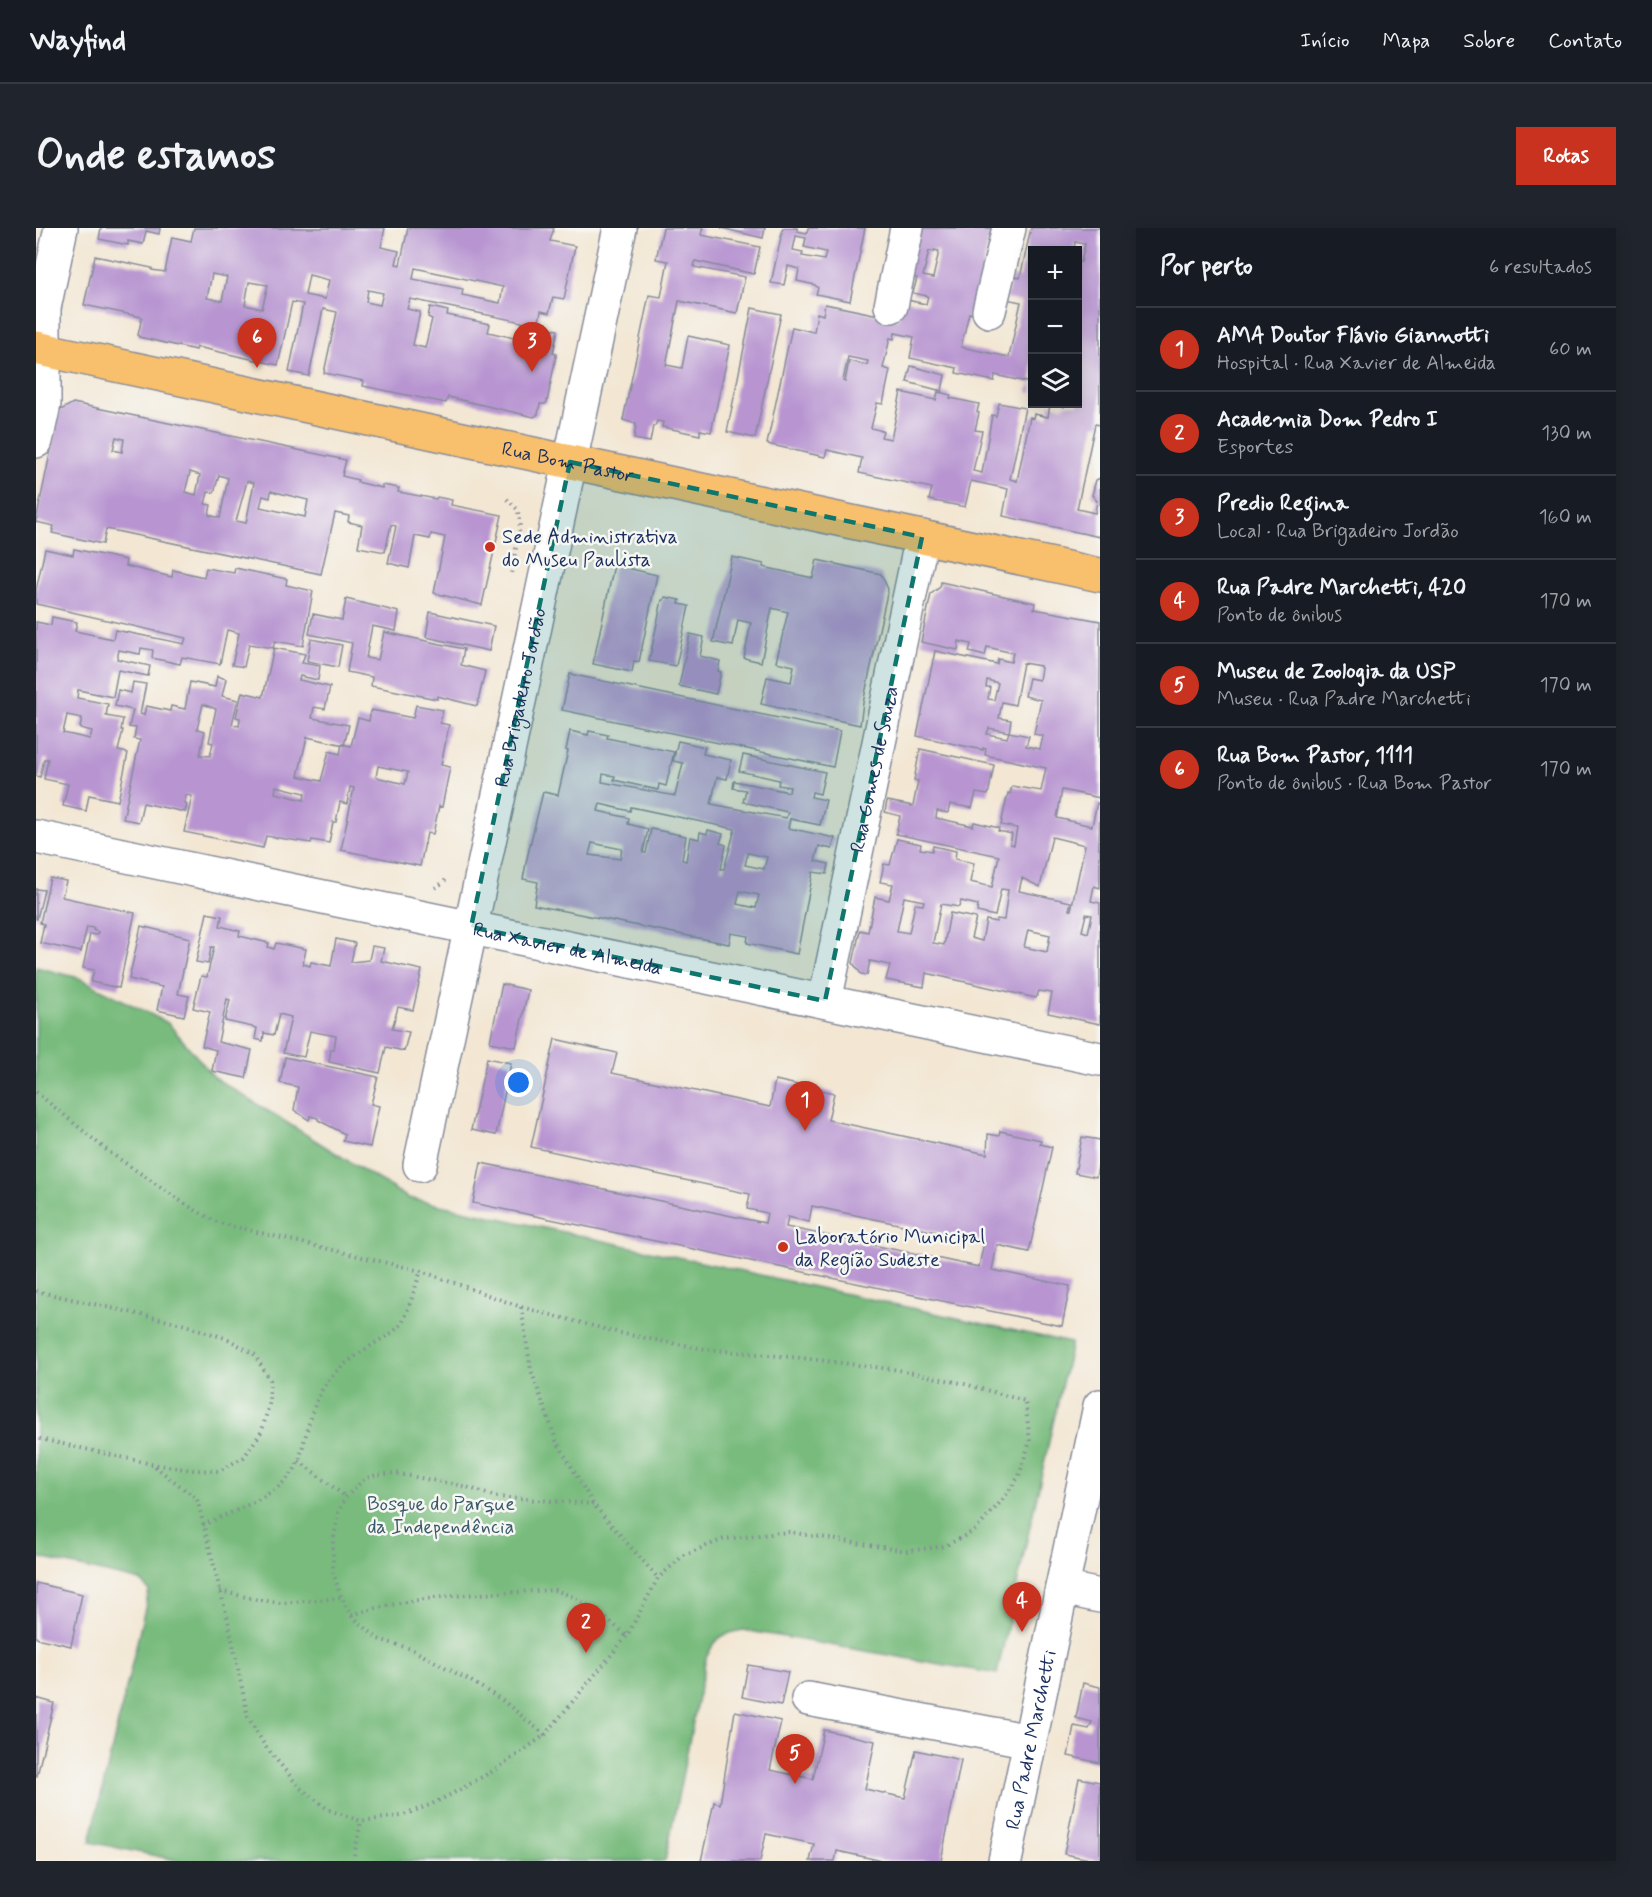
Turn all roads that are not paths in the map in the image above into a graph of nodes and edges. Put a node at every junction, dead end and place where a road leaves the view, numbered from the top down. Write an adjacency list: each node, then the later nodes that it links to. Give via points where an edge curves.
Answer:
1 (61, 228): 7 (street, via 44,308)
2 (620, 228): 9 (street, Rua Brigadeiro Jordão)
3 (908, 228): 5 (street)
4 (1009, 228): 6 (street)
5 (891, 306)
6 (988, 311)
7 (40, 349): 8 (street, via 44,404); 9 (main road, Rua Bom Pastor)
8 (36, 441)
9 (570, 462): 10 (main road, Rua Bom Pastor); 13 (street, Rua Brigadeiro Jordão)
10 (922, 537): 11 (main road, Rua Bom Pastor); 14 (street, Rua Gomes de Souza)
11 (1100, 575)
12 (36, 837): 13 (street, Rua Xavier de Almeida)
13 (471, 927): 14 (street, Rua Xavier de Almeida); 16 (street, Rua Brigadeiro Jordão)
14 (825, 1001): 15 (street, Rua Xavier de Almeida)
15 (1100, 1059)
16 (420, 1166)
17 (1100, 1406): 18 (street, Rua Padre Marchetti)
18 (1062, 1588): 19 (street); 21 (street, Rua Padre Marchetti)
19 (1100, 1596)
20 (808, 1699): 21 (street)
21 (1030, 1741): 22 (street, Rua Padre Marchetti)
22 (1005, 1861)

